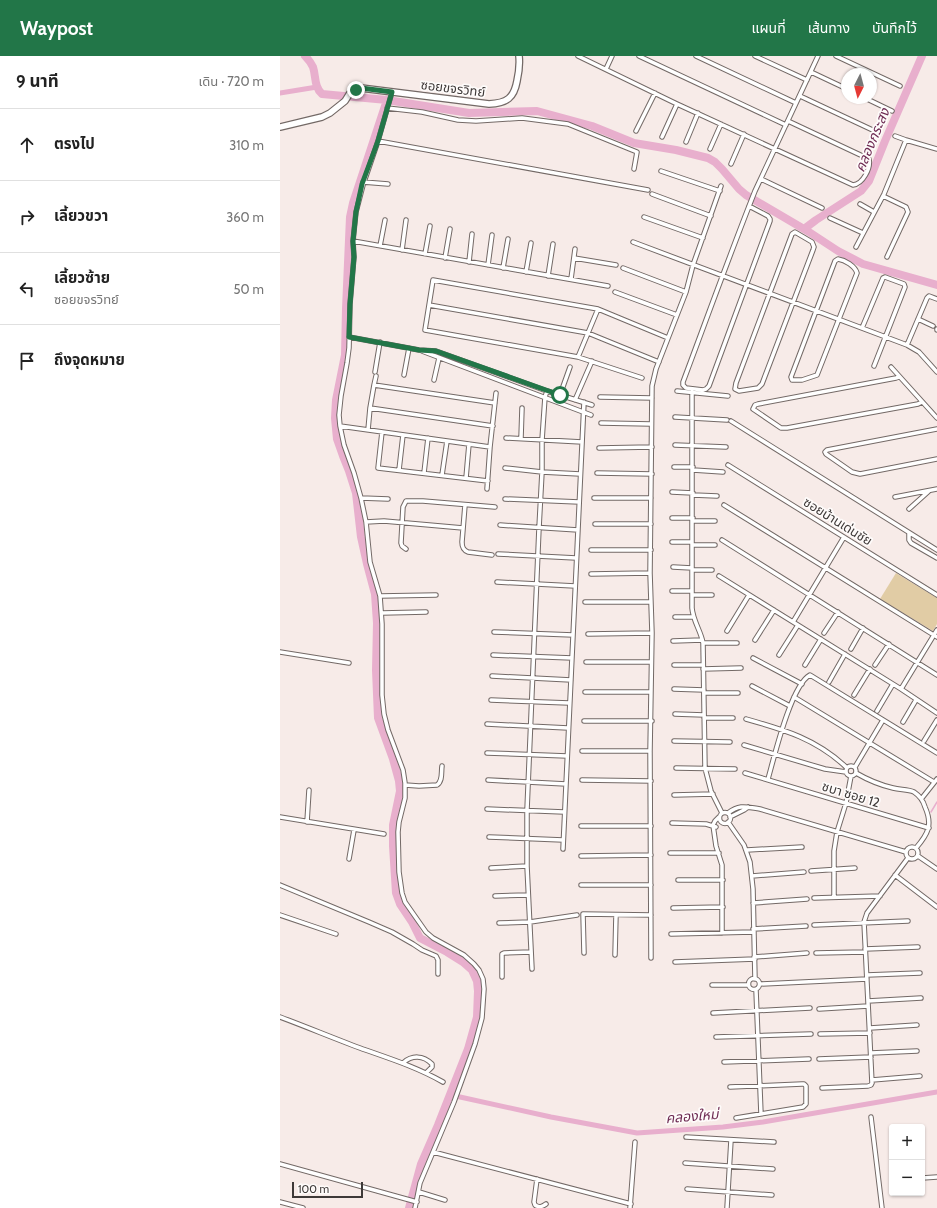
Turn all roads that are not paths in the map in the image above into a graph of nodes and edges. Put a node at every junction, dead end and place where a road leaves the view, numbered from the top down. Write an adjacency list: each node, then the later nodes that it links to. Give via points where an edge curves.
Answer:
1 (519, 56): 15 (street, ซอยขจรวิทย์, via 520,68 514,92 509,99 500,103)
2 (578, 56): 9 (street)
3 (612, 56): 9 (street)
4 (639, 56): 25 (street)
5 (696, 56): 17 (street)
6 (755, 56): 11 (street)
7 (817, 56): 10 (street)
8 (836, 56): 13 (street)
9 (606, 69): 14 (street)
10 (811, 72): 11 (street); 12 (street)
11 (807, 80): 16 (street)
12 (841, 86)
13 (900, 86)
14 (655, 93): 18 (street); 27 (street)
15 (391, 94): 20 (street); 26 (street, ซอยขจรวิทย์, via 361,88 350,93 345,101 322,117)
16 (800, 96): 17 (street); 28 (street)
17 (796, 103): 23 (street)
18 (677, 104): 22 (street); 31 (street)
19 (877, 104): 21 (street)
20 (388, 108): 33 (street); 39 (street, via 458,120 522,118 568,124 637,152)
21 (892, 111)
22 (698, 113): 24 (street); 34 (street)
23 (788, 121): 25 (street); 36 (street, via 869,159 865,177 853,185)
24 (721, 124): 29 (street); 35 (street)
25 (786, 125): 36 (street)
26 (280, 127)
27 (636, 131)
28 (879, 133)
29 (744, 134): 36 (street); 38 (street)
30 (895, 136): 32 (street)
31 (662, 137)
32 (906, 140): 37 (street); 48 (street)
33 (378, 141): 42 (street); 45 (street)
34 (686, 142)
35 (710, 149)
36 (775, 149): 41 (street)
37 (937, 149)
38 (731, 164)
39 (634, 168)
40 (661, 171): 46 (street)
41 (761, 180): 50 (street); 51 (street)
42 (363, 182): 43 (street); 65 (street)
43 (388, 184)
44 (721, 186): 46 (street)
45 (648, 190)
46 (720, 191): 53 (street)
47 (652, 194): 53 (street)
48 (883, 196): 52 (street); 74 (street, via 906,207 908,212)
49 (860, 204): 52 (street)
50 (749, 206): 85 (street); 87 (street, via 768,216 770,221)
51 (822, 208)
52 (874, 212): 60 (street)
53 (711, 216): 63 (street)
54 (644, 217): 63 (street)
55 (830, 218): 60 (street)
56 (385, 220): 69 (street)
57 (406, 220): 72 (street)
58 (430, 226): 73 (street)
59 (450, 229): 75 (street)
60 (863, 233): 70 (street)
61 (472, 234): 77 (street)
62 (492, 235): 78 (street)
63 (703, 238): 80 (street)
64 (508, 239): 81 (street)
65 (353, 241): 69 (street); 103 (street)
66 (633, 242): 80 (street)
67 (531, 243): 83 (street)
68 (552, 244): 84 (street)
69 (380, 246): 72 (street)
70 (856, 247)
71 (575, 249): 76 (street)
72 (402, 250): 73 (street)
73 (425, 254): 75 (street)
74 (887, 257)
75 (445, 258): 77 (street)
76 (574, 258): 79 (street); 86 (street)
77 (469, 262): 78 (street)
78 (488, 265): 81 (street)
79 (616, 265)
80 (693, 265): 85 (street); 90 (street)
81 (503, 268): 83 (street)
82 (623, 268): 90 (street)
83 (526, 272): 84 (street)
84 (548, 276): 86 (street)
85 (723, 276): 87 (street); 87 (street, via 683,382 686,388 706,390 709,386)
86 (570, 280): 88 (street)
87 (747, 285): 91 (street)
88 (608, 286)
89 (615, 292): 97 (street)
90 (686, 292): 97 (street)
91 (770, 293): 93 (street); 93 (street, via 792,234 795,232 812,242 814,247); 93 (street, via 736,383 735,389 739,391 760,386)
92 (937, 299): 98 (street, via 929,296 927,298)
93 (793, 302): 96 (street)
94 (429, 305): 95 (street, via 433,280); 102 (street); 110 (street, via 424,330)
95 (598, 308): 102 (street); 105 (street)
96 (816, 311): 99 (street); 99 (street, via 835,262 841,259 856,269 857,273); 99 (street, via 792,380 817,375)
97 (677, 315): 105 (street)
98 (918, 319): 100 (street); 107 (street)
99 (840, 320): 101 (street)
100 (933, 326)
101 (862, 328): 104 (street); 104 (street, via 883,278 903,283 905,287)
102 (588, 333): 110 (street); 113 (street)
103 (349, 337): 106 (street); 148 (street, via 339,415)
104 (885, 337): 107 (street); 114 (street)
105 (668, 338): 113 (street)
106 (380, 342): 108 (street); 122 (street)
107 (907, 345): 117 (street, via 919,352)
108 (409, 348): 109 (street); 118 (street)
109 (419, 350): 111 (street); 123 (street, via 436,351)
110 (578, 357): 112 (street)
111 (440, 358): 121 (street); 129 (street)
112 (592, 361): 120 (street); 132 (street)
113 (659, 362): 131 (street, via 653,378)
114 (874, 366)
115 (570, 367): 127 (street)
116 (891, 367): 119 (street)
117 (937, 372)
118 (404, 375)
119 (899, 376): 134 (street); 134 (street, via 758,404 753,409 781,428 787,428)
120 (642, 378)
121 (434, 380)
122 (374, 385): 135 (street); 137 (street)
123 (547, 391): 127 (street); 129 (street)
124 (677, 391): 125 (street)
125 (692, 392): 128 (street); 142 (street)
126 (496, 393): 135 (street)
127 (560, 395): 132 (street)
128 (728, 396)
129 (545, 397): 139 (street); 157 (street)
130 (600, 397): 131 (street)
131 (652, 398): 147 (street)
132 (575, 400): 133 (street)
133 (584, 402): 136 (street); 139 (street)
134 (922, 402): 143 (street)
135 (495, 403): 149 (street)
136 (592, 405)
137 (370, 408): 149 (street); 151 (street)
138 (522, 408): 156 (street)
139 (583, 411): 140 (street); 159 (street)
140 (590, 415)
141 (675, 417): 142 (street)
142 (692, 418): 144 (street); 162 (street)
143 (937, 418)
144 (727, 420)
145 (731, 421): 211 (street)
146 (601, 423): 147 (street)
147 (652, 424): 164 (street)
148 (340, 426): 151 (street); 189 (street)
149 (493, 426): 163 (street)
150 (937, 429): 167 (street, via 825,452 852,472 860,474)
151 (368, 430): 152 (street)
152 (382, 432): 153 (street); 172 (street, via 378,468)
153 (403, 435): 154 (street); 172 (street)
154 (428, 438): 158 (street); 175 (street)
155 (506, 438): 156 (street)
156 (521, 438): 157 (street)
157 (542, 440): 159 (street); 173 (street)
158 (447, 441): 160 (street); 179 (street)
159 (582, 442): 177 (street)
160 (469, 444): 163 (street); 180 (street)
161 (675, 445): 162 (street)
162 (692, 445): 165 (street); 171 (street)
163 (490, 447): 181 (street)
164 (652, 447): 166 (street); 178 (street)
165 (726, 447)
166 (599, 448)
167 (937, 459)
168 (728, 465): 212 (street, ซอยบ้านเด่นชัย)
169 (674, 467): 171 (street)
170 (505, 468): 173 (street)
171 (693, 469): 174 (street); 186 (street)
172 (399, 470): 175 (street)
173 (542, 472): 177 (street); 194 (street)
174 (722, 472)
175 (424, 473): 179 (street)
176 (597, 473): 178 (street)
177 (580, 474): 195 (street)
178 (652, 474): 191 (street)
179 (442, 475): 180 (street)
180 (466, 478): 181 (street)
181 (488, 480): 182 (street)
182 (487, 489)
183 (937, 489): 184 (street)
184 (930, 490): 188 (street); 199 (street)
185 (672, 492): 186 (street)
186 (693, 494): 187 (street); 201 (street)
187 (717, 496)
188 (895, 497)
189 (361, 498): 192 (street); 203 (street)
190 (594, 498): 191 (street)
191 (651, 498): 206 (street)
192 (388, 499)
193 (505, 499): 194 (street)
194 (541, 500): 195 (street); 209 (street)
195 (579, 502): 210 (street)
196 (465, 505): 198 (street); 204 (street, via 406,501); 208 (street)
197 (724, 505): 227 (street)
198 (496, 507)
199 (909, 509)
200 (672, 518): 201 (street)
201 (693, 519): 202 (street); 215 (street)
202 (715, 521)
203 (366, 522): 204 (street); 243 (street, via 370,562)
204 (402, 523): 208 (street); 217 (street, via 401,543)
205 (595, 524): 206 (street)
206 (651, 524): 219 (street)
207 (500, 525): 209 (street)
208 (463, 528): 222 (street, via 462,548 465,551)
209 (539, 528): 210 (street); 223 (street)
210 (578, 530): 224 (street)
211 (909, 533): 220 (street); 225 (street, via 911,543)
212 (844, 537): 227 (street); 242 (street, ซอยบ้านเด่นชัย)
213 (722, 540): 241 (street)
214 (672, 542): 215 (street)
215 (692, 544): 216 (street); 228 (street)
216 (715, 545)
217 (406, 549)
218 (591, 550): 219 (street)
219 (651, 550): 231 (street)
220 (937, 550)
221 (498, 554): 223 (street)
222 (492, 555)
223 (538, 556): 224 (street); 234 (street)
224 (576, 558): 235 (street)
225 (937, 558)
226 (673, 567): 228 (street)
227 (826, 568): 241 (street); 263 (street)
228 (692, 569): 229 (street); 237 (street)
229 (712, 570)
230 (591, 574): 231 (street)
231 (650, 574): 245 (street)
232 (719, 576): 238 (street)
233 (497, 582): 234 (street)
234 (536, 584): 235 (street); 260 (street)
235 (575, 586): 262 (street)
236 (672, 591): 237 (street)
237 (692, 593): 240 (street); 251 (street)
238 (749, 594): 246 (street); 256 (street)
239 (436, 595): 243 (street)
240 (712, 595)
241 (809, 595): 248 (street); 252 (street)
242 (937, 595)
243 (380, 596): 249 (street)
244 (586, 602): 245 (street)
245 (652, 602): 258 (street)
246 (774, 610): 252 (street); 265 (street)
247 (426, 612): 249 (street)
248 (838, 612): 254 (street); 259 (street)
249 (382, 613): 353 (street, via 384,714 403,770)
250 (675, 617): 251 (street)
251 (694, 618): 267 (street)
252 (793, 622): 253 (street)
253 (798, 625): 264 (street); 274 (street)
254 (863, 628): 269 (street); 270 (street)
255 (937, 630): 263 (street)
256 (727, 631)
257 (494, 632): 260 (street)
258 (652, 633): 261 (street); 279 (street)
259 (824, 633)
260 (534, 634): 262 (street); 275 (street)
261 (588, 634)
262 (573, 635): 276 (street)
263 (935, 636): 280 (street)
264 (821, 639): 272 (street); 283 (street)
265 (755, 640)
266 (673, 641): 267 (street)
267 (703, 642): 268 (street); 285 (street)
268 (737, 643)
269 (888, 644): 280 (street); 284 (street)
270 (850, 649)
271 (280, 652): 281 (street)
272 (846, 654): 287 (street); 292 (street)
273 (493, 655): 275 (street)
274 (779, 655)
275 (533, 656): 276 (street); 290 (street)
276 (572, 658): 291 (street)
277 (754, 658): 293 (street)
278 (586, 662): 279 (street)
279 (651, 662): 300 (street)
280 (917, 662): 288 (street); 297 (street)
281 (349, 663)
282 (674, 665): 285 (street)
283 (805, 665)
284 (875, 665)
285 (703, 667): 286 (street); 298 (street)
286 (741, 668)
287 (870, 669): 294 (street); 302 (street)
288 (937, 675)
289 (492, 676): 290 (street)
290 (532, 679): 291 (street); 306 (street)
291 (571, 680): 307 (street)
292 (829, 682)
293 (802, 684): 303 (street); 315 (street, via 808,676 812,676)
294 (893, 684): 297 (street); 309 (street)
295 (752, 686): 308 (street)
296 (674, 689): 298 (street)
297 (901, 689): 305 (street)
298 (704, 691): 301 (street); 312 (street)
299 (585, 692): 300 (street)
300 (651, 692): 318 (street)
301 (738, 693)
302 (854, 695)
303 (794, 697): 308 (street); 328 (street)
304 (491, 700): 306 (street)
305 (916, 700): 310 (street); 319 (street)
306 (532, 701): 307 (street); 321 (street)
307 (570, 703): 322 (street)
308 (790, 706): 323 (street)
309 (877, 711)
310 (937, 712)
311 (675, 714): 312 (street)
312 (704, 716): 313 (street); 326 (street)
313 (733, 718)
314 (746, 719): 323 (street)
315 (883, 720): 328 (street); 333 (street)
316 (937, 720): 324 (street)
317 (584, 721): 318 (street)
318 (652, 721): 331 (street)
319 (903, 722)
320 (487, 724): 321 (street)
321 (530, 726): 322 (street); 334 (street)
322 (568, 728): 336 (street)
323 (783, 729): 335 (street); 342 (street, via 807,739 829,753)
324 (924, 741)
325 (674, 742): 326 (street)
326 (704, 742): 327 (street); 340 (street)
327 (730, 742)
328 (869, 743): 338 (street); 349 (street)
329 (744, 745): 335 (street)
330 (582, 751): 331 (street)
331 (650, 751): 350 (street)
332 (486, 753): 334 (street)
333 (937, 753)
334 (530, 754): 336 (street); 351 (street)
335 (775, 754): 342 (street, via 826,769); 346 (street)
336 (567, 756): 352 (street)
337 (442, 766): 353 (street, via 441,780 437,785)
338 (855, 767): 342 (street, via 851,766); 344 (street)
339 (676, 768): 340 (street)
340 (705, 768): 341 (street); 355 (street)
341 (735, 769)
342 (847, 770): 345 (street, via 847,774)
343 (745, 773): 346 (street, ชบา ซอย 12)
344 (856, 773): 345 (street); 357 (street, via 885,786 914,792)
345 (851, 776): 358 (street)
346 (768, 779): 358 (street, ชบา ซอย 12)
347 (488, 780): 351 (street)
348 (582, 780): 350 (street)
349 (936, 780): 357 (street)
350 (651, 781): 370 (street)
351 (528, 782): 352 (street); 360 (street)
352 (566, 784): 361 (street)
353 (405, 785): 485 (street, via 398,832 399,872 404,898 426,932 470,959 479,970 484,989 475,1044)
354 (309, 790): 365 (street)
355 (713, 794): 356 (street); 362 (street)
356 (674, 795)
357 (922, 798): 372 (street, via 929,819)
358 (846, 803): 372 (street, ชบา ซอย 12); 374 (street)
359 (487, 809): 360 (street)
360 (527, 810): 361 (street); 377 (street)
361 (564, 812): 378 (street)
362 (721, 815): 363 (street, via 724,812); 366 (street); 371 (street, via 715,821)
363 (729, 815): 367 (street); 374 (street, via 739,807 748,807)
364 (280, 817): 365 (street)
365 (307, 822): 373 (street)
366 (721, 822): 367 (street); 371 (street)
367 (728, 822): 382 (street)
368 (672, 823): 371 (street, via 706,824)
369 (581, 826): 370 (street)
370 (651, 826): 386 (street)
371 (714, 828): 385 (street)
372 (929, 828): 380 (street)
373 (354, 830): 375 (street); 390 (street)
374 (837, 832): 383 (street); 395 (street)
375 (384, 834)
376 (489, 837): 377 (street)
377 (526, 838): 378 (street); 391 (street)
378 (563, 840): 381 (street)
379 (802, 847): 382 (street)
380 (916, 848): 383 (street, via 910,847); 388 (street)
381 (563, 849)
382 (747, 850): 399 (street)
383 (906, 852): 389 (street)
384 (670, 853): 385 (street)
385 (719, 853): 401 (street)
386 (651, 855): 387 (street); 404 (street)
387 (581, 856)
388 (918, 856): 389 (street, via 913,860); 394 (street)
389 (908, 858): 398 (street)
390 (349, 859)
391 (527, 866): 392 (street); 405 (street)
392 (491, 868)
393 (855, 868): 395 (street)
394 (937, 869)
395 (834, 870): 396 (street); 408 (street)
396 (811, 871)
397 (804, 872): 399 (street)
398 (895, 875): 407 (street); 413 (street)
399 (752, 876): 411 (street)
400 (678, 880): 401 (street)
401 (723, 880): 412 (street)
402 (280, 884): 441 (street, via 392,932 436,956)
403 (581, 885): 404 (street)
404 (651, 885): 418 (street)
405 (528, 895): 406 (street); 420 (street)
406 (495, 896)
407 (880, 896): 408 (street); 421 (street, via 867,913)
408 (834, 897): 409 (street)
409 (814, 898)
410 (807, 899): 411 (street)
411 (753, 902): 425 (street)
412 (723, 907): 414 (street); 426 (street)
413 (937, 907)
414 (673, 908)
415 (280, 915): 427 (street)
416 (576, 915): 420 (street)
417 (616, 915): 418 (street); 432 (street, via 583,914); 435 (street)
418 (650, 915): 436 (street)
419 (908, 921): 421 (street)
420 (530, 922): 422 (street); 431 (street)
421 (864, 922): 423 (street); 430 (street)
422 (499, 923)
423 (814, 925)
424 (806, 926): 425 (street)
425 (753, 931): 426 (street); 437 (street)
426 (722, 933): 428 (street)
427 (336, 934)
428 (671, 934)
429 (918, 947): 430 (street)
430 (865, 950): 434 (street); 443 (street)
431 (531, 952): 439 (street); 442 (street, via 504,952)
432 (584, 952)
433 (807, 953): 437 (street)
434 (816, 953)
435 (615, 956)
436 (651, 958)
437 (754, 958): 438 (street); 444 (street)
438 (675, 962)
439 (532, 969)
440 (920, 973): 443 (street)
441 (438, 974)
442 (502, 977)
443 (867, 977): 445 (street); 450 (street)
444 (755, 979): 445 (street); 447 (street, via 750,980)
445 (760, 984): 448 (street)
446 (712, 985): 447 (street)
447 (748, 985): 448 (street)
448 (756, 990): 454 (street)
449 (921, 998): 450 (street)
450 (868, 1001): 451 (street)
451 (868, 1006): 453 (street); 458 (street)
452 (810, 1008): 454 (street)
453 (819, 1009)
454 (757, 1011): 455 (street); 462 (street)
455 (713, 1013)
456 (280, 1017): 470 (street)
457 (917, 1025): 458 (street)
458 (870, 1028): 459 (street)
459 (870, 1033): 461 (street); 465 (street)
460 (810, 1034): 462 (street)
461 (820, 1034)
462 (758, 1035): 463 (street); 468 (street)
463 (716, 1036)
464 (917, 1051): 465 (street)
465 (871, 1055): 467 (street); 473 (street)
466 (809, 1059): 468 (street)
467 (820, 1059)
468 (758, 1061): 469 (street); 475 (street)
469 (724, 1062)
470 (403, 1063): 471 (street); 471 (street, via 411,1057 422,1058 432,1064)
471 (426, 1073): 474 (street)
472 (920, 1076): 473 (street)
473 (872, 1080): 477 (street, via 871,1086)
474 (443, 1082)
475 (759, 1085): 476 (street); 478 (street); 478 (street, via 806,1086 805,1106)
476 (730, 1086)
477 (822, 1088)
478 (760, 1114): 479 (street)
479 (736, 1118)
480 (871, 1118): 505 (street)
481 (686, 1137): 482 (street)
482 (731, 1140): 484 (street); 488 (street)
483 (635, 1142): 501 (street)
484 (774, 1142)
485 (433, 1152): 492 (street); 494 (street, via 420,1183)
486 (685, 1163): 488 (street)
487 (280, 1164): 498 (street)
488 (729, 1166): 489 (street); 495 (street)
489 (773, 1169)
490 (937, 1177): 491 (street)
491 (925, 1178)
492 (537, 1179): 500 (street, via 535,1205 543,1207); 501 (street)
493 (687, 1189): 495 (street)
494 (419, 1192): 497 (street); 498 (street)
495 (728, 1192): 496 (street); 504 (street)
496 (772, 1195)
497 (446, 1200)
498 (415, 1201): 503 (street)
499 (280, 1202): 502 (street)
500 (546, 1204)
501 (630, 1206)
502 (303, 1208)
503 (416, 1208)
504 (727, 1208)
505 (882, 1208)

